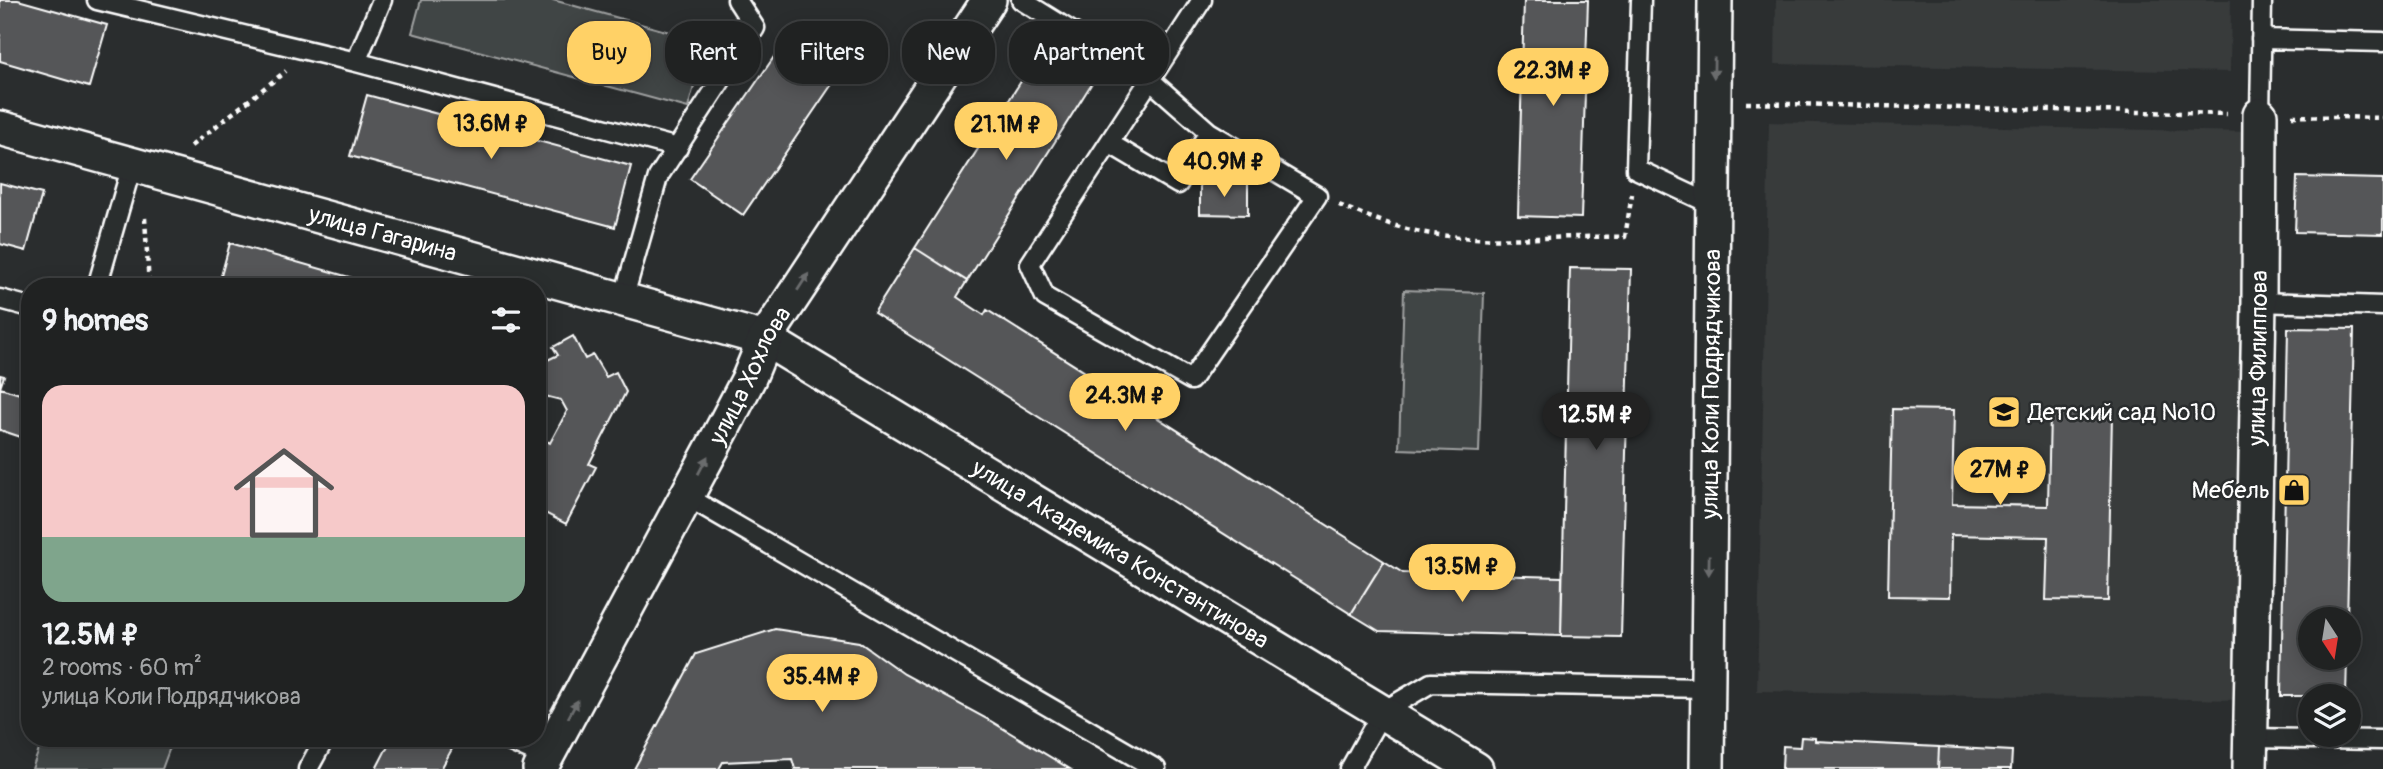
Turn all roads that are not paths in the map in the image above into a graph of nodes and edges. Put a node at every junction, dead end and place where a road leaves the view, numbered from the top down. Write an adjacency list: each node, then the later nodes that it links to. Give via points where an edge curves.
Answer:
1 (97, 0): 14 (lane)
2 (382, 0): 14 (lane)
3 (737, 0): 21 (lane, via 755,28)
4 (989, 0): 32 (street, улица Хохлова, one-way to 4)
5 (1021, 0): 10 (lane)
6 (1202, 0): 13 (lane)
7 (1641, 0): 23 (lane, via 1636,169)
8 (1715, 0): 23 (street, улица Коли Подрядчикова, one-way to 23)
9 (2262, 0): 11 (lane)
10 (1055, 21)
11 (2261, 39): 12 (lane); 17 (lane)
12 (2383, 42)
13 (1169, 51)
14 (356, 62): 21 (lane)
15 (1147, 84): 20 (lane)
16 (1155, 84): 19 (lane)
17 (2260, 115): 29 (street, улица Филиппова)
18 (0, 128): 22 (street, улица Гагарина)
19 (1209, 132): 20 (lane, via 1178,184); 20 (lane, via 1317,197 1191,380 1045,297 1030,264)
20 (1109, 143)
21 (678, 148): 28 (lane, via 658,177)
22 (132, 165): 24 (lane); 25 (street, улица Гагарина)
23 (1713, 205): 34 (street, улица Коли Подрядчикова, one-way to 34)
24 (100, 278)
25 (543, 278)
26 (546, 279): 28 (street, улица Гагарина)
27 (0, 299): 30 (lane)
28 (623, 300): 32 (street, улица Гагарина)
29 (2259, 302): 31 (lane); 39 (street, улица Филиппова)
30 (21, 305)
31 (2383, 306)
32 (765, 339): 33 (street, улица Хохлова, one-way to 32); 35 (street, улица Академика Константинова)
33 (686, 496): 40 (street, улица Хохлова, one-way to 33); 42 (lane)
34 (1708, 688): 35 (lane, via 1430,683); 45 (street, улица Коли Подрядчикова)
35 (1382, 712): 43 (lane); 44 (street, улица Академика Константинова)
36 (2383, 740): 39 (lane)
37 (319, 747): 41 (lane)
38 (516, 747): 40 (lane)
39 (2251, 753)
40 (544, 766)
41 (308, 769)
42 (1156, 769)
43 (1350, 769)
44 (1476, 769)
45 (1707, 769)

